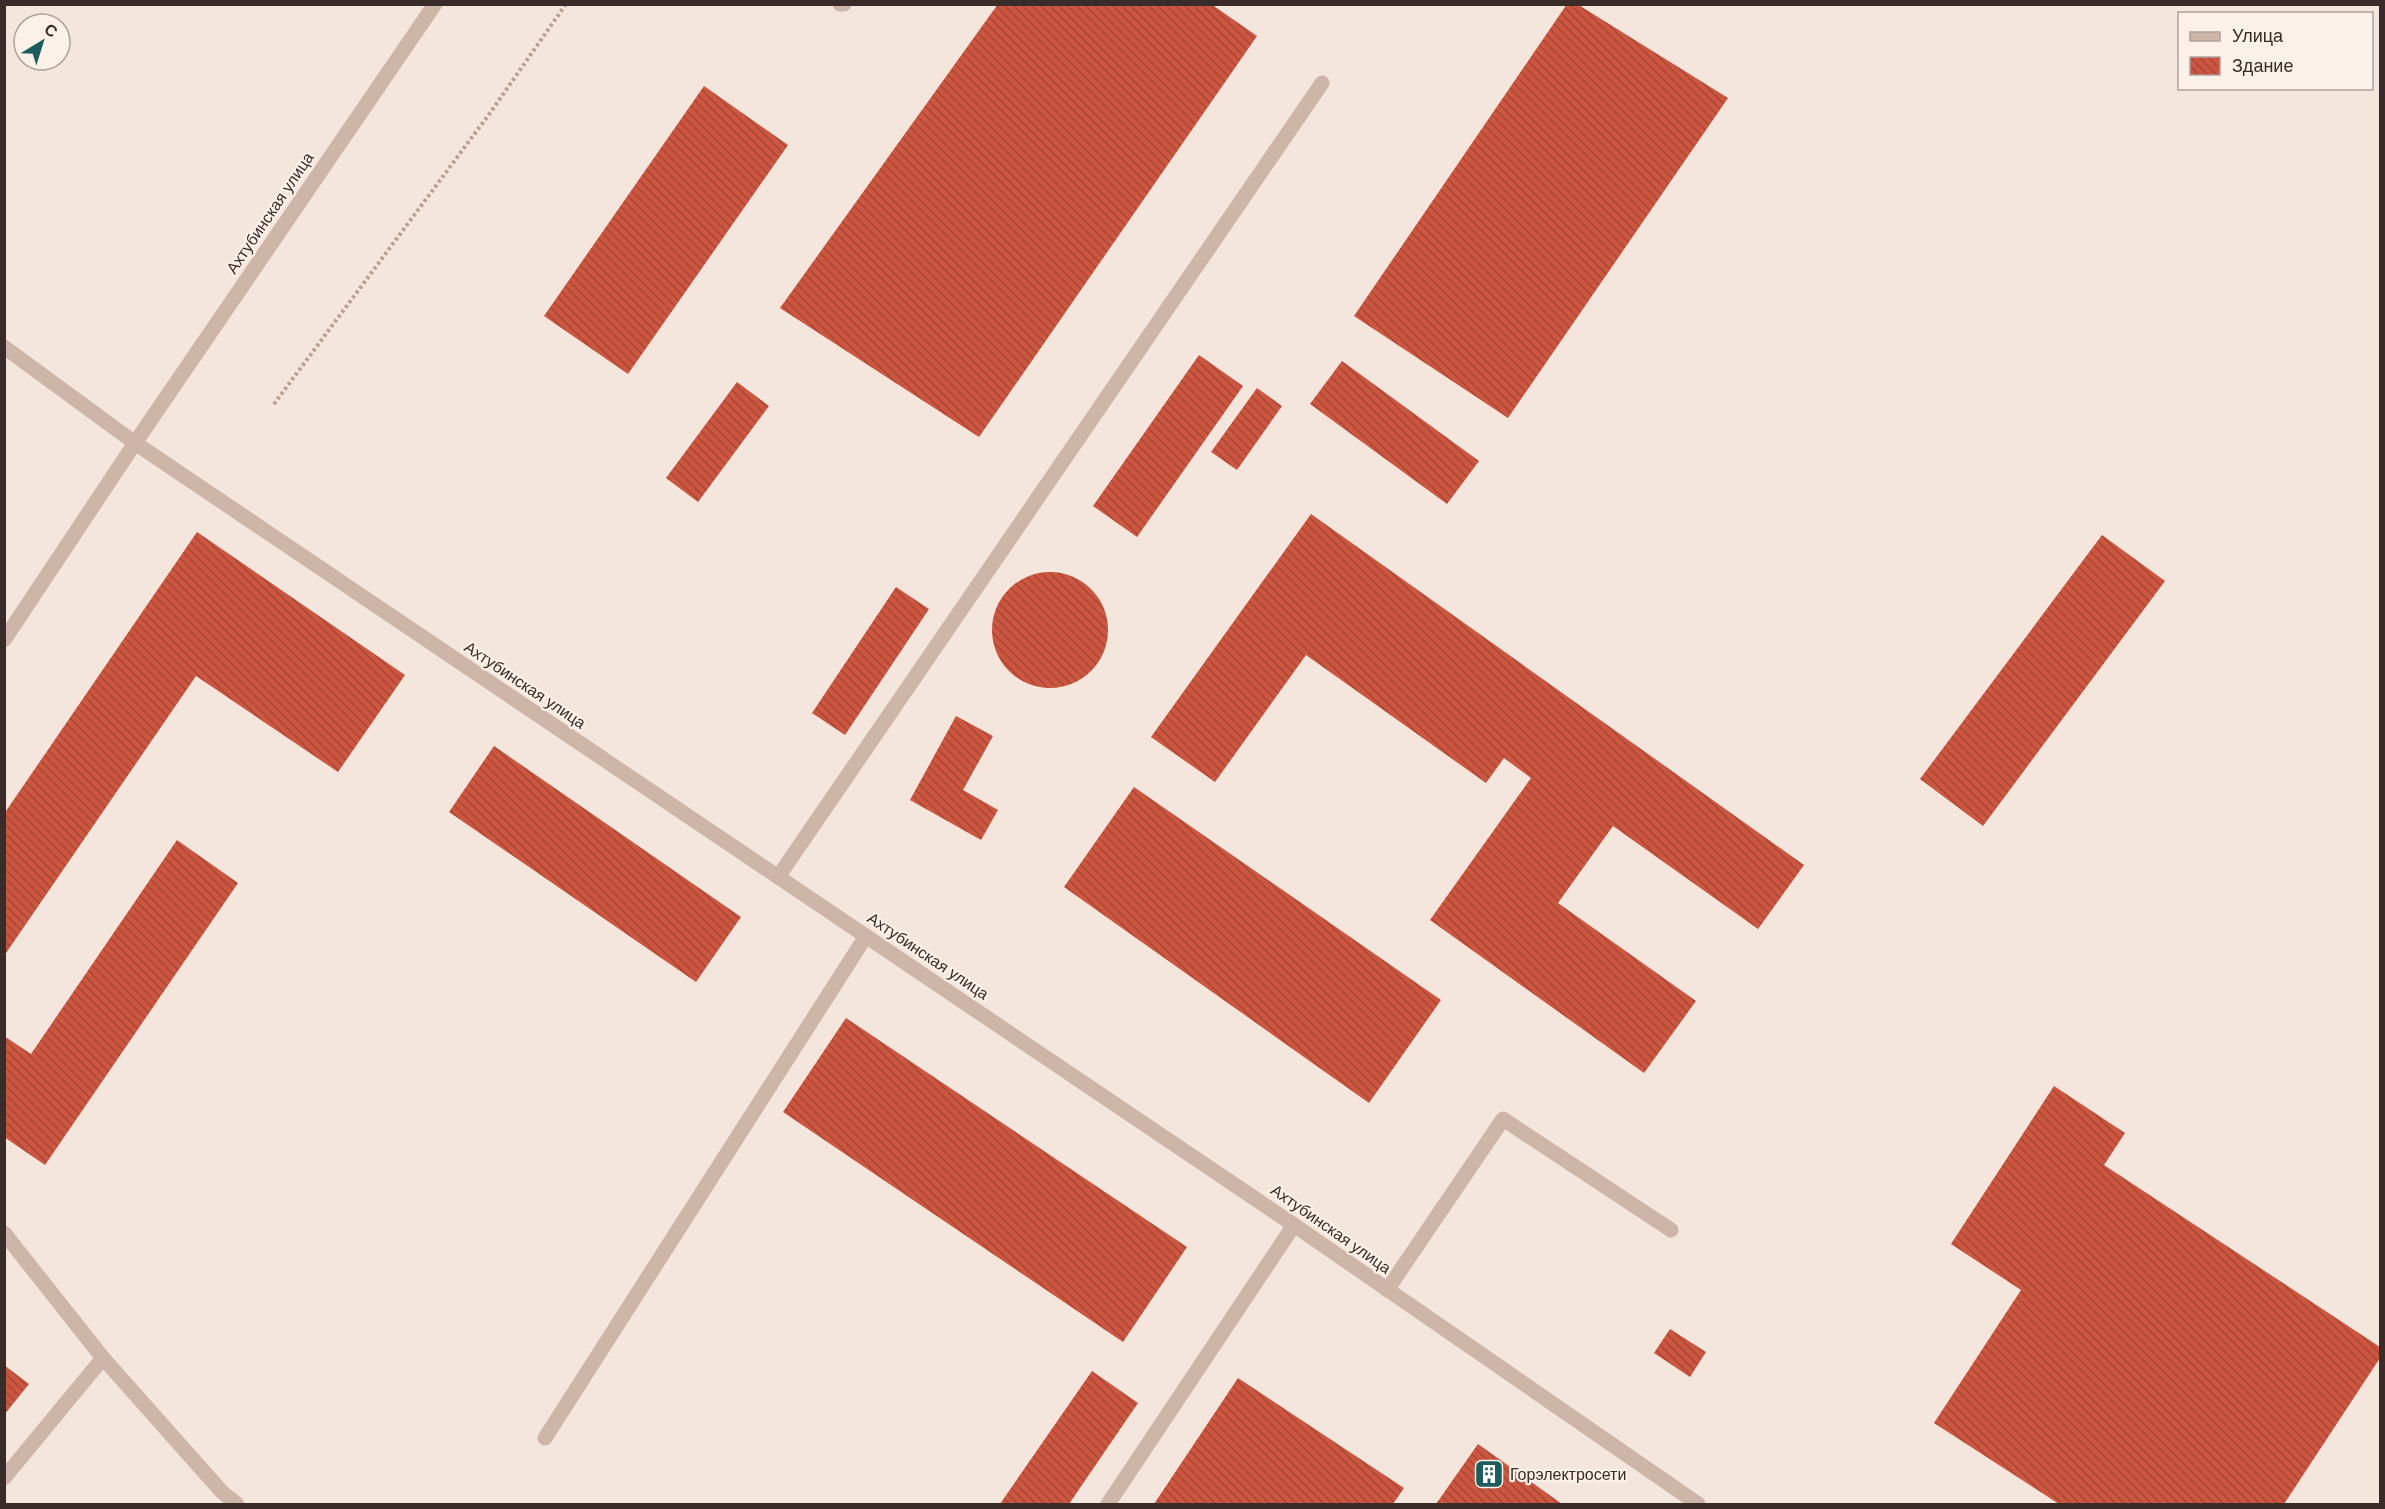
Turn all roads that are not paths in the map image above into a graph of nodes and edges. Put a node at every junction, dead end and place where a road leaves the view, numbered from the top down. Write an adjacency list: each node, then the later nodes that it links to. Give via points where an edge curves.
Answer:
1 (435, 4): 4 (street, Ахтубинская улица)
2 (1322, 83): 6 (street)
3 (4, 347): 4 (street, Ахтубинская улица)
4 (135, 443): 5 (street, Ахтубинская улица); 6 (street, Ахтубинская улица)
5 (4, 640)
6 (778, 877): 7 (street, Ахтубинская улица)
7 (866, 936): 8 (street, Ахтубинская улица); 13 (street)
8 (1293, 1225): 11 (street, Ахтубинская улица); 16 (street)
9 (1671, 1230): 11 (street, via 1503,1119)
10 (4, 1233): 12 (street)
11 (1387, 1290): 17 (street, Ахтубинская улица)
12 (103, 1358): 14 (street); 15 (street)
13 (545, 1438)
14 (4, 1478)
15 (237, 1504)
16 (1108, 1504)
17 (1698, 1504)

